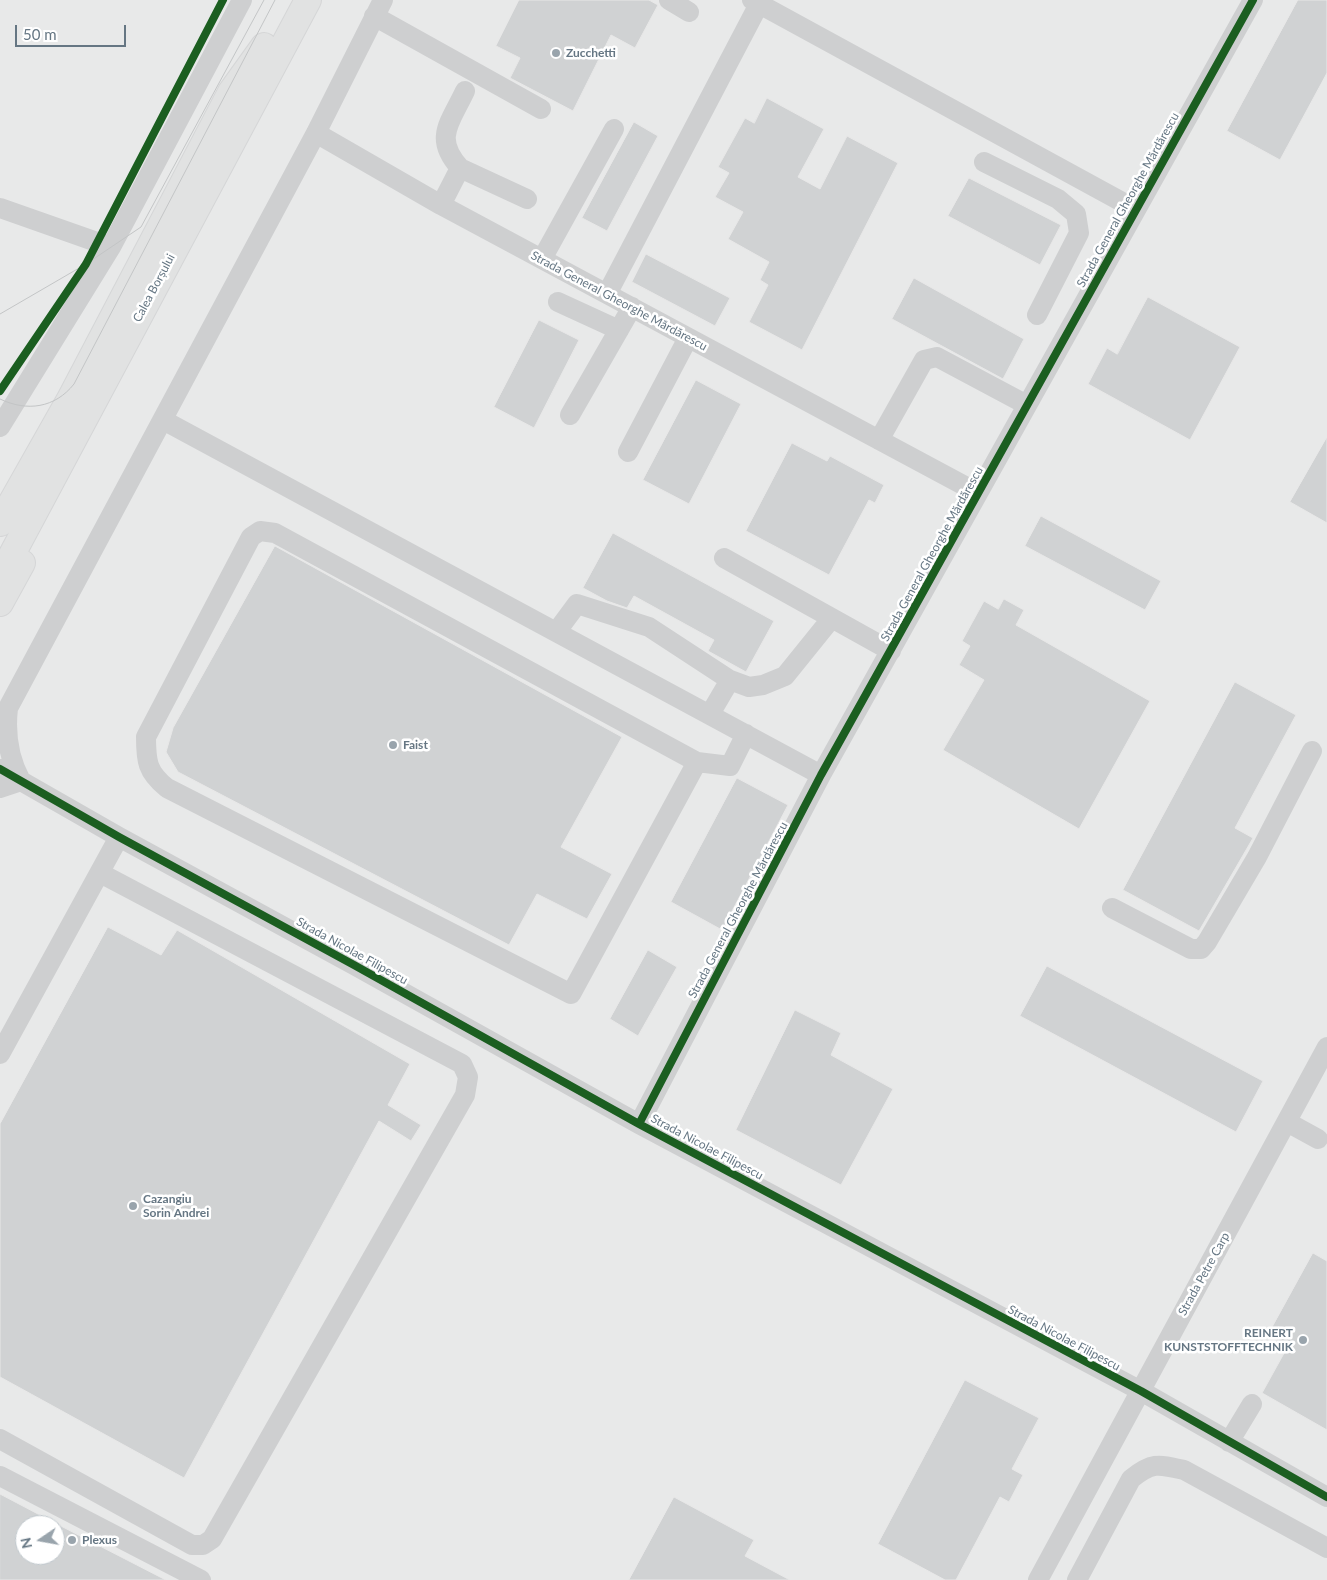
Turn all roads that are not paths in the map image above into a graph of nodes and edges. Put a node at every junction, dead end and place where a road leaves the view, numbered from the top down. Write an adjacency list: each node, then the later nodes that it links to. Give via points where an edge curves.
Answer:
1 (242, 0): 22 (street)
2 (289, 0): 9 (main road, Calea Borșului)
3 (308, 0): 9 (main road, Calea Borșului)
4 (669, 0): 8 (street)
5 (1253, 0): 21 (street, Strada General Gheorghe Mărdărescu)
6 (756, 2): 14 (street, Strada General Gheorghe Mărdărescu); 24 (street)
7 (379, 8): 11 (street); 13 (street)
8 (689, 12)
9 (272, 50): 37 (main road, via 230,92 69,401); 38 (main road, Calea Borșului); 40 (main road, Calea Borșului); 41 (main road, via 266,110)
10 (465, 91): 16 (street, via 447,129 445,144 448,155)
11 (541, 109)
12 (614, 129): 23 (street)
13 (316, 133): 19 (street, Strada General Gheorghe Mărdărescu); 32 (street)
14 (1027, 150): 17 (street); 21 (street, Strada General Gheorghe Mărdărescu)
15 (984, 162): 17 (street)
16 (460, 168): 18 (street); 19 (street)
17 (1014, 175): 27 (street, via 1058,199 1076,214 1079,223 1079,233)
18 (526, 199)
19 (441, 205): 23 (street, Strada General Gheorghe Mărdărescu)
20 (0, 208): 22 (street)
21 (1135, 209): 30 (street, Strada General Gheorghe Mărdărescu)
22 (111, 247): 33 (street)
23 (542, 259): 24 (street, Strada General Gheorghe Mărdărescu)
24 (606, 294): 26 (street, Strada General Gheorghe Mărdărescu)
25 (558, 302): 28 (street)
26 (632, 307): 28 (street); 29 (street, Strada General Gheorghe Mărdărescu)
27 (1037, 315)
28 (619, 330): 31 (street)
29 (688, 338): 34 (street, Strada General Gheorghe Mărdărescu); 35 (street)
30 (1027, 405): 34 (street, via 936,356 929,357 924,360); 36 (street, Strada General Gheorghe Mărdărescu)
31 (570, 415)
32 (163, 420): 43 (street); 47 (street)
33 (0, 427)
34 (879, 440): 36 (street, Strada General Gheorghe Mărdărescu)
35 (628, 452)
36 (978, 493): 44 (street, Strada General Gheorghe Mărdărescu)
37 (0, 524)
38 (0, 544)
39 (724, 558): 42 (street)
40 (0, 577)
41 (0, 603)
42 (831, 619): 44 (street); 45 (street, via 785,676 763,685 749,686)
43 (557, 631): 45 (street, via 577,604 649,627); 46 (street)
44 (891, 651): 52 (street, Strada General Gheorghe Mărdărescu)
45 (730, 680): 46 (street)
46 (710, 714): 48 (street)
47 (4, 715): 53 (street, via 12,764)
48 (746, 734): 50 (street, via 730,766); 52 (street)
49 (1312, 750): 57 (street, via 1257,857 1200,949 1190,950)
50 (698, 762): 50 (street, via 571,994 167,788 154,778 146,760 146,737 251,537 260,531 276,533)
51 (0, 769): 53 (street, Strada Nicolae Filipescu)
52 (821, 775): 61 (street, Strada General Gheorghe Mărdărescu)
53 (21, 781): 54 (street); 55 (street, Strada Nicolae Filipescu)
54 (0, 788)
55 (119, 837): 56 (street); 61 (street, Strada Nicolae Filipescu)
56 (100, 873): 59 (street); 65 (street, via 462,1064 468,1077 465,1096 212,1539 203,1545 192,1545)
57 (1112, 908)
58 (1327, 1047): 60 (street, Strada Petre Carp)
59 (0, 1054)
60 (1287, 1122): 62 (street); 63 (street, Strada Petre Carp)
61 (639, 1124): 63 (street, Strada Nicolae Filipescu)
62 (1318, 1139)
63 (1141, 1391): 66 (street, Strada Nicolae Filipescu); 71 (street, Strada Petre Carp)
64 (1252, 1404): 66 (street)
65 (0, 1439)
66 (1229, 1442): 68 (street, Strada Nicolae Filipescu)
67 (0, 1476): 70 (street)
68 (1326, 1494)
69 (1327, 1548): 72 (street, via 1184,1470 1160,1464 1146,1467 1131,1479)
70 (201, 1580)
71 (1038, 1580)
72 (1076, 1580)

